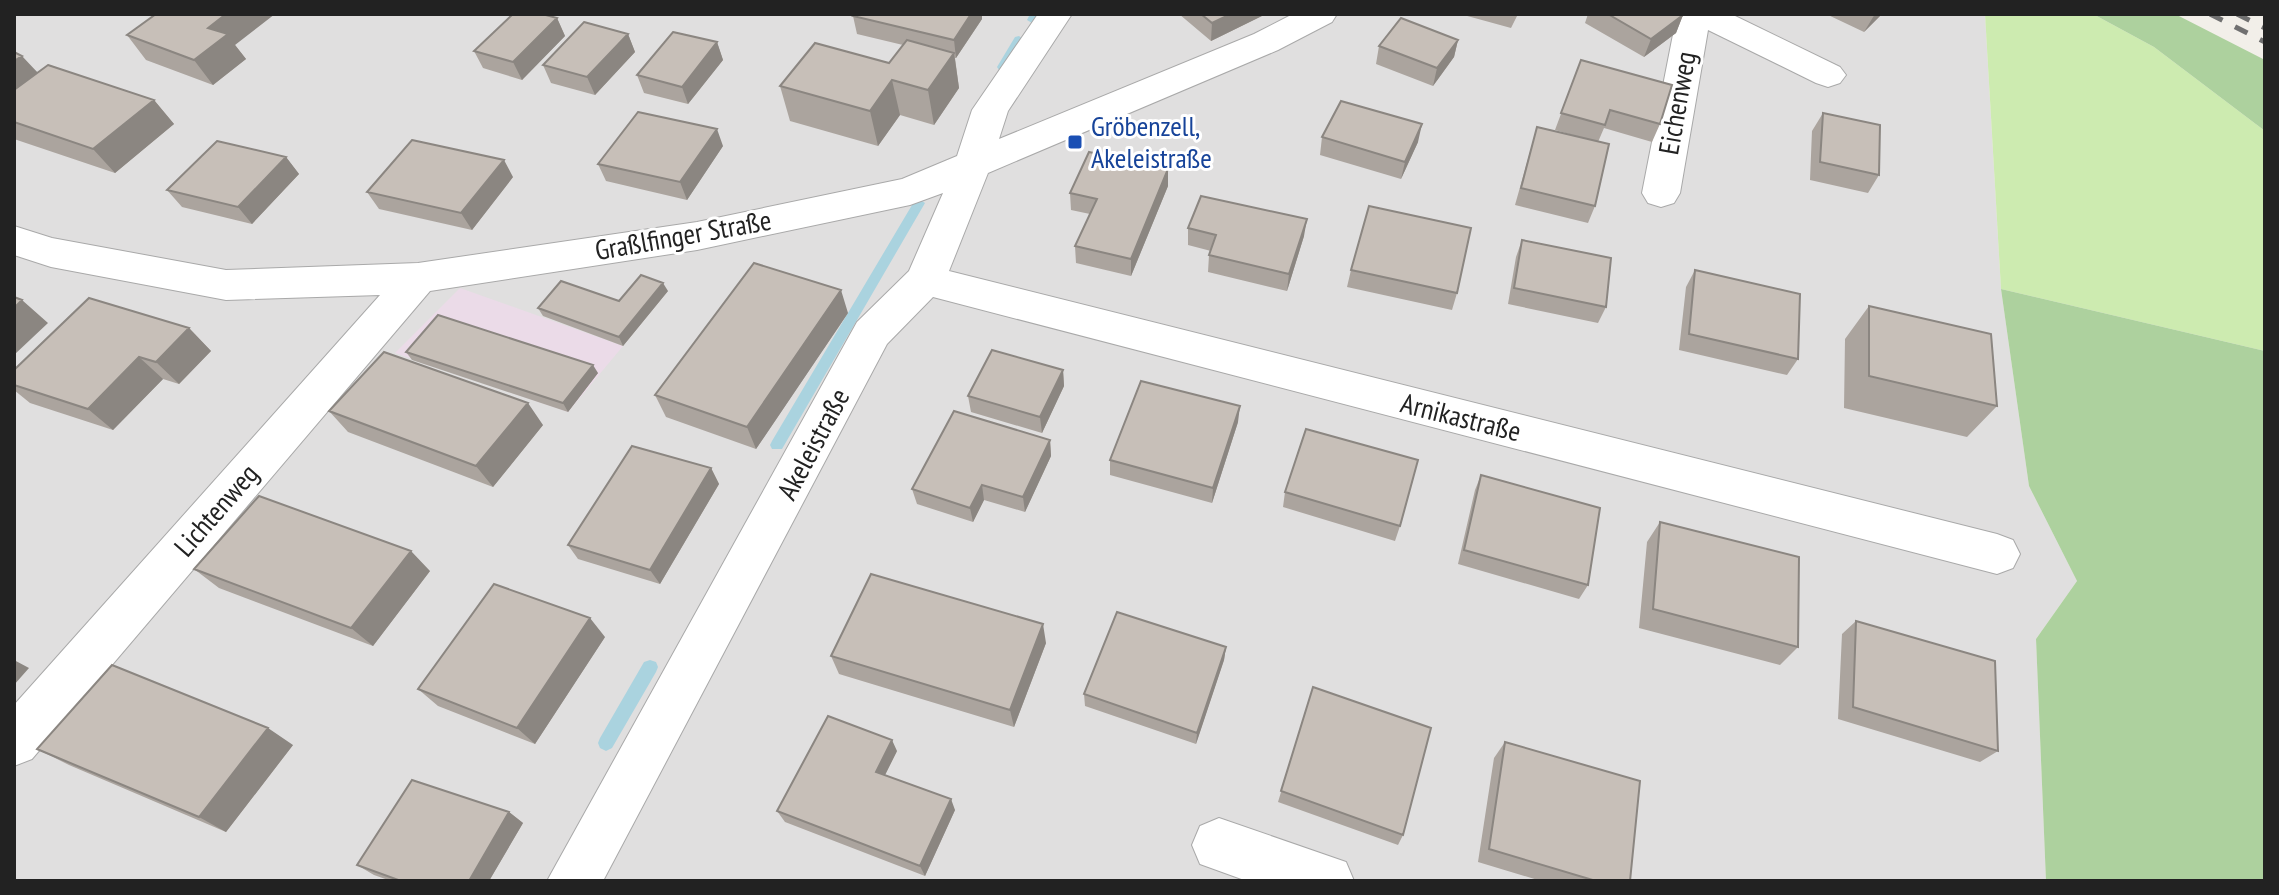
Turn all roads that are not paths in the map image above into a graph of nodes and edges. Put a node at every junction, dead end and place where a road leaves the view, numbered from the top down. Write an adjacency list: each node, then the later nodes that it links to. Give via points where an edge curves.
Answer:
1 (1055, 14): 6 (street, Akeleistraße, via 990,110)
2 (1320, 14): 6 (street, Graßlfinger Straße, via 1266,42)
3 (1694, 14): 7 (street, Eichenweg)
4 (1703, 14): 5 (street, Eichenweg)
5 (1828, 75)
6 (973, 165): 9 (street, Graßlfinger Straße, via 910,191 728,230 477,280); 10 (street, Akeleistraße)
7 (1661, 193)
8 (14, 240): 9 (street, Graßlfinger Straße, via 51,252 226,285)
9 (418, 278): 12 (street, Lichtenweg)
10 (925, 280): 11 (street, Arnikastraße); 14 (street, Akeleistraße, via 872,333)
11 (1997, 554)
12 (14, 742)
13 (1219, 845): 15 (street)
14 (574, 881)
15 (1327, 881)

